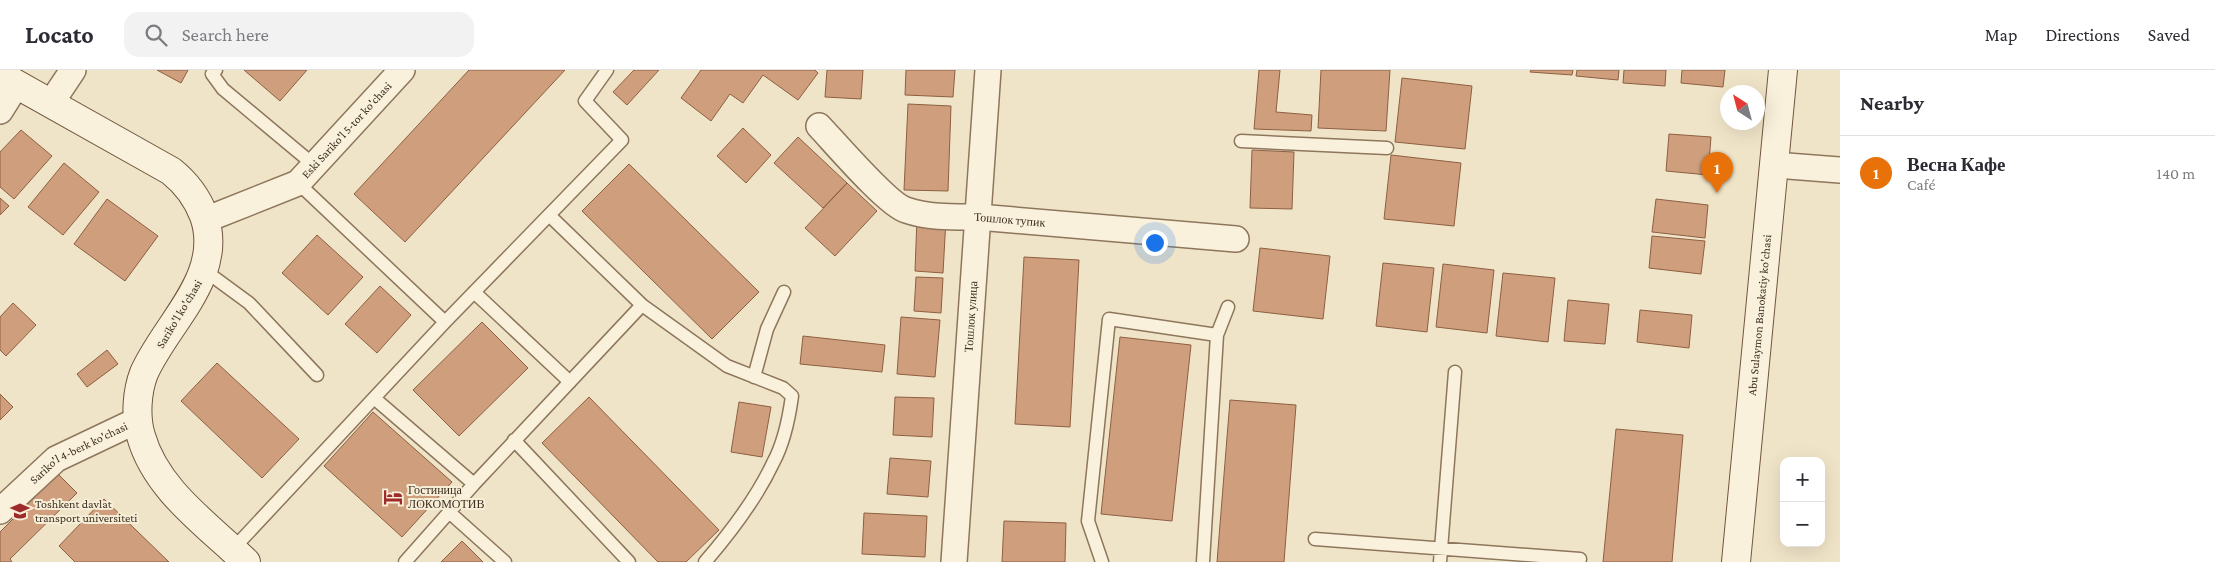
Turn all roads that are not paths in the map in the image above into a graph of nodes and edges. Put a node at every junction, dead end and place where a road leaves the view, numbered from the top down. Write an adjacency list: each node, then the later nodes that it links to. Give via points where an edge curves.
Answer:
1 (73, 70): 8 (street)
2 (216, 70): 15 (lane, via 212,74 223,90)
3 (402, 70): 15 (street, Eski Sariko'l 5-tor ko'chasi)
4 (607, 70): 16 (lane, via 584,100 622,140)
5 (988, 70): 17 (street, Тошлок улица)
6 (1783, 70): 13 (main road, Abu Sulaymon Banokatiy ko'chasi)
7 (8, 80): 8 (main road, Sariko'l ko'chasi); 9 (street)
8 (51, 103): 18 (main road, Sariko'l ko'chasi, via 171,170 188,187)
9 (0, 111)
10 (819, 126): 17 (street, Тошлок тупик, via 888,198 904,210 937,216)
11 (1241, 140): 12 (lane)
12 (1387, 148)
13 (1775, 165): 14 (street); 49 (main road, Abu Sulaymon Banokatiy ko'chasi)
14 (1840, 170)
15 (306, 174): 18 (street, Eski Sariko'l 5-tor ko'chasi); 25 (lane)
16 (550, 216): 21 (lane); 23 (lane)
17 (978, 217): 19 (street, Тошлок тупик); 45 (street, Тошлок улица)
18 (205, 220): 20 (main road, Sariko'l ko'chasi, via 208,245)
19 (1236, 239)
20 (204, 270): 28 (lane, via 249,303); 32 (main road, Sariko'l ko'chasi, via 144,373)
21 (474, 292): 25 (lane); 30 (lane)
22 (784, 292): 29 (lane, via 767,329)
23 (642, 305): 29 (lane, via 727,366); 30 (lane)
24 (1228, 307): 26 (lane)
25 (445, 322): 31 (lane)
26 (1217, 335): 46 (lane, via 1109,319 1088,521); 47 (lane)
27 (1455, 372): 38 (lane)
28 (317, 375)
29 (754, 377): 44 (lane, via 783,388 792,396 789,418 774,463 729,535)
30 (570, 382): 33 (lane)
31 (374, 398): 34 (lane); 39 (lane)
32 (138, 420): 35 (street, Sariko'l 4-berk ko'chasi, via 56,459); 39 (main road, Sariko'l ko'chasi, via 147,453 167,483 185,506)
33 (514, 440): 34 (lane); 43 (lane)
34 (474, 484): 36 (lane)
35 (0, 511)
36 (449, 512): 41 (lane); 42 (lane)
37 (1315, 539): 38 (lane)
38 (1441, 549): 40 (lane); 48 (lane)
39 (239, 556)
40 (1580, 559)
41 (405, 562)
42 (505, 562)
43 (629, 562)
44 (705, 562)
45 (954, 562)
46 (1102, 562)
47 (1203, 562)
48 (1440, 562)
49 (1736, 562)

